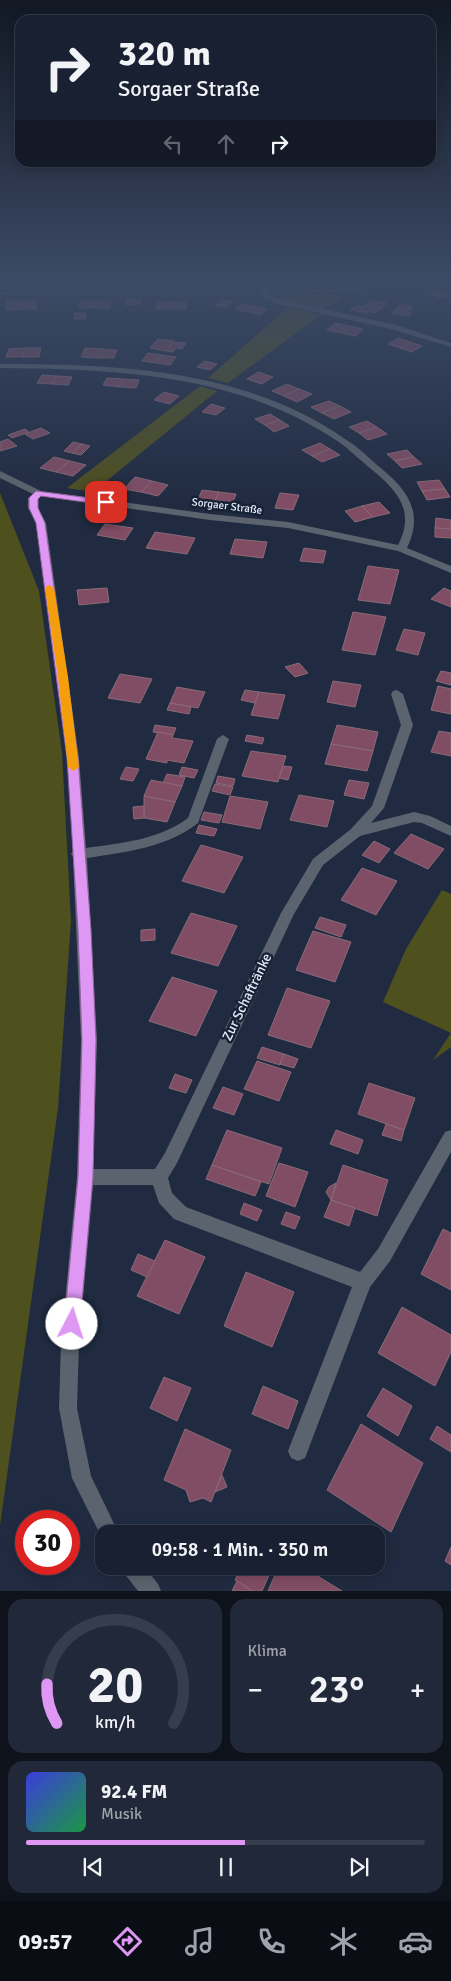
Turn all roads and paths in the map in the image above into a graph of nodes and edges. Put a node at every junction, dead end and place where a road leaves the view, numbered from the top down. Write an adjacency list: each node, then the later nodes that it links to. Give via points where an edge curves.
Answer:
1 (0, 366): 4 (street, via 114,368 168,375 225,387 304,417 354,449 406,500 409,535)
2 (0, 474): 3 (street, Sorgaer Straße)
3 (39, 493): 4 (street, Sorgaer Straße, via 288,525); 10 (street, via 33,498 33,508 40,523 63,677 73,758)
4 (401, 549): 5 (street, Sorgaer Straße)
5 (451, 570)
6 (397, 694): 9 (street, Zur Schaftränke, via 407,725 378,808)
7 (223, 739): 10 (street, via 193,820 184,828 169,836)
8 (451, 831): 9 (street, Zur Schaftränke, via 414,817)
9 (356, 832): 13 (street, Zur Schaftränke, via 318,862 288,913)
10 (78, 854): 12 (street, via 85,930 89,1040)
11 (451, 1137): 14 (street, via 384,1255)
12 (85, 1177): 13 (street); 16 (street, via 70,1343 68,1408 82,1478)
13 (159, 1177): 14 (street, via 165,1197 180,1213)
14 (363, 1282): 15 (street)
15 (298, 1451)
16 (105, 1525)
17 (138, 1575): 18 (street)
18 (151, 1591)

